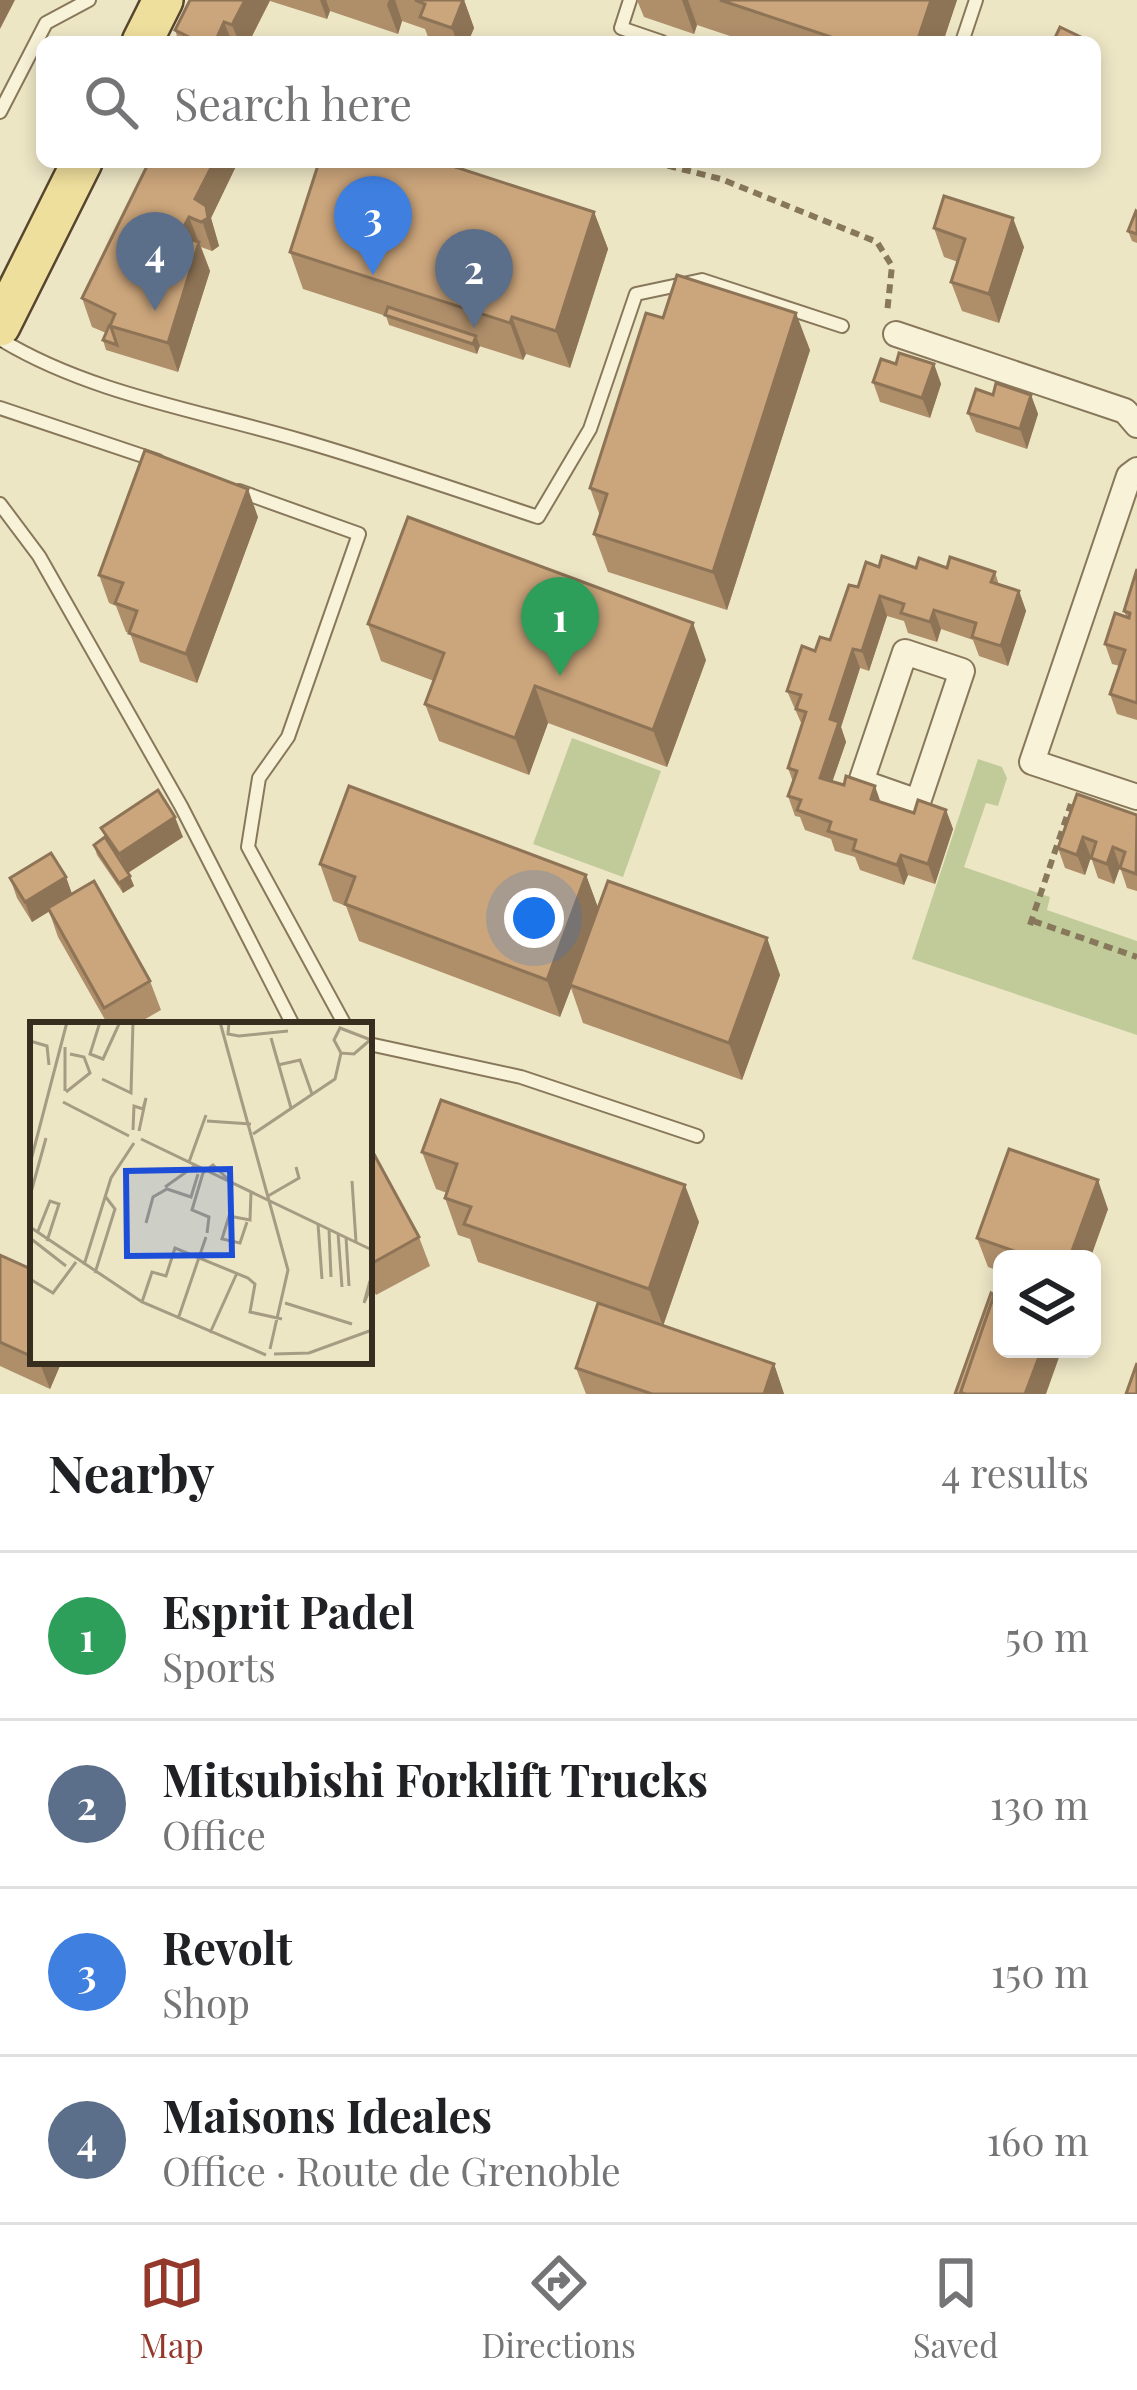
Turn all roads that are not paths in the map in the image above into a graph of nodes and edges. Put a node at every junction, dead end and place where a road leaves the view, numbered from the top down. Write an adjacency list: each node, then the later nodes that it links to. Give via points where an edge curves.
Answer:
1 (89, 0): 5 (lane, via 46,23)
2 (163, 0): 6 (main road)
3 (631, 0): 7 (lane, via 621,28)
4 (976, 0): 8 (lane)
5 (39, 36)
6 (145, 36)
7 (644, 36)
8 (964, 36)
9 (36, 42): 10 (lane)
10 (0, 112)
11 (79, 168): 12 (main road)
12 (0, 326)
13 (842, 326): 15 (lane, via 701,280 636,293 590,429 538,517 39,363)
14 (896, 334): 17 (street, via 1125,411)
15 (0, 339)
16 (0, 408): 18 (lane)
17 (1137, 424)
18 (165, 464)
19 (1137, 470): 22 (street, via 1032,762)
20 (230, 488): 25 (lane, via 359,535 288,737 259,778 248,848)
21 (0, 504): 24 (lane, via 39,556 169,785)
22 (1137, 797)
23 (918, 802): 23 (street, via 962,671 905,652 861,782)
24 (291, 1022)
25 (343, 1022)
26 (372, 1045): 27 (lane, via 521,1077)
27 (697, 1136)

